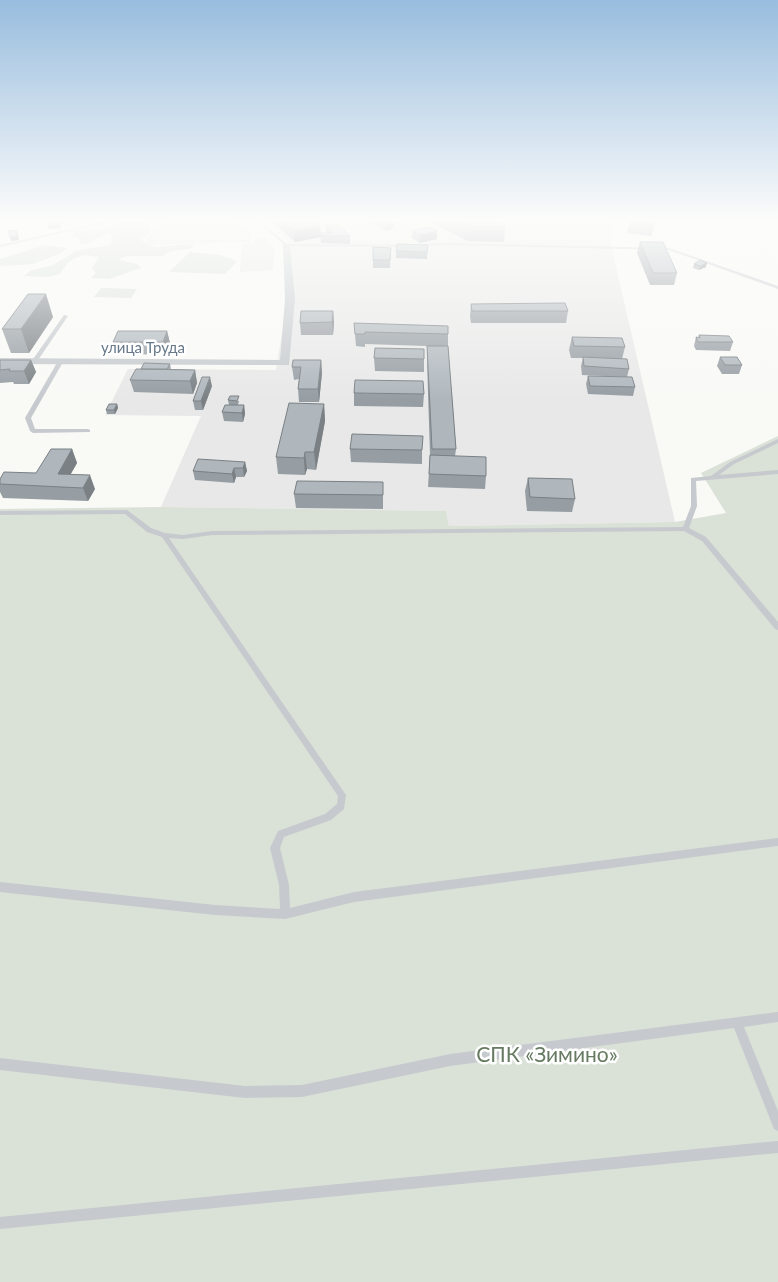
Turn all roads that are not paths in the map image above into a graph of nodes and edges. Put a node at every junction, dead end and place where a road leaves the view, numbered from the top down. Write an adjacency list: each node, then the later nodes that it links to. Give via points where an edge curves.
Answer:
1 (289, 281): 7 (street, улица Труда, via 286,363)
2 (758, 281): 3 (lane)
3 (778, 288)
4 (66, 316): 6 (lane)
5 (0, 362): 6 (street, улица Труда)
6 (34, 362): 7 (street, улица Труда)
7 (60, 362): 8 (lane, via 28,418 33,431)
8 (88, 431)
9 (778, 441): 11 (lane, via 732,463)
10 (778, 472): 11 (lane)
11 (714, 476): 13 (lane, via 693,480 694,506)
12 (0, 513): 14 (lane, via 127,512 149,530)
13 (685, 529): 14 (lane); 15 (lane, via 704,539)
14 (164, 536): 18 (lane, via 342,795 341,806 328,817 281,834 275,848 284,885)
15 (778, 627)
16 (778, 842): 18 (lane, via 354,897)
17 (0, 888): 18 (lane)
18 (285, 914)
19 (778, 1017): 20 (lane)
20 (737, 1023): 21 (lane, via 450,1060 302,1091 245,1092); 22 (lane)
21 (0, 1064)
22 (778, 1125)
23 (778, 1147): 24 (lane)
24 (0, 1223)

